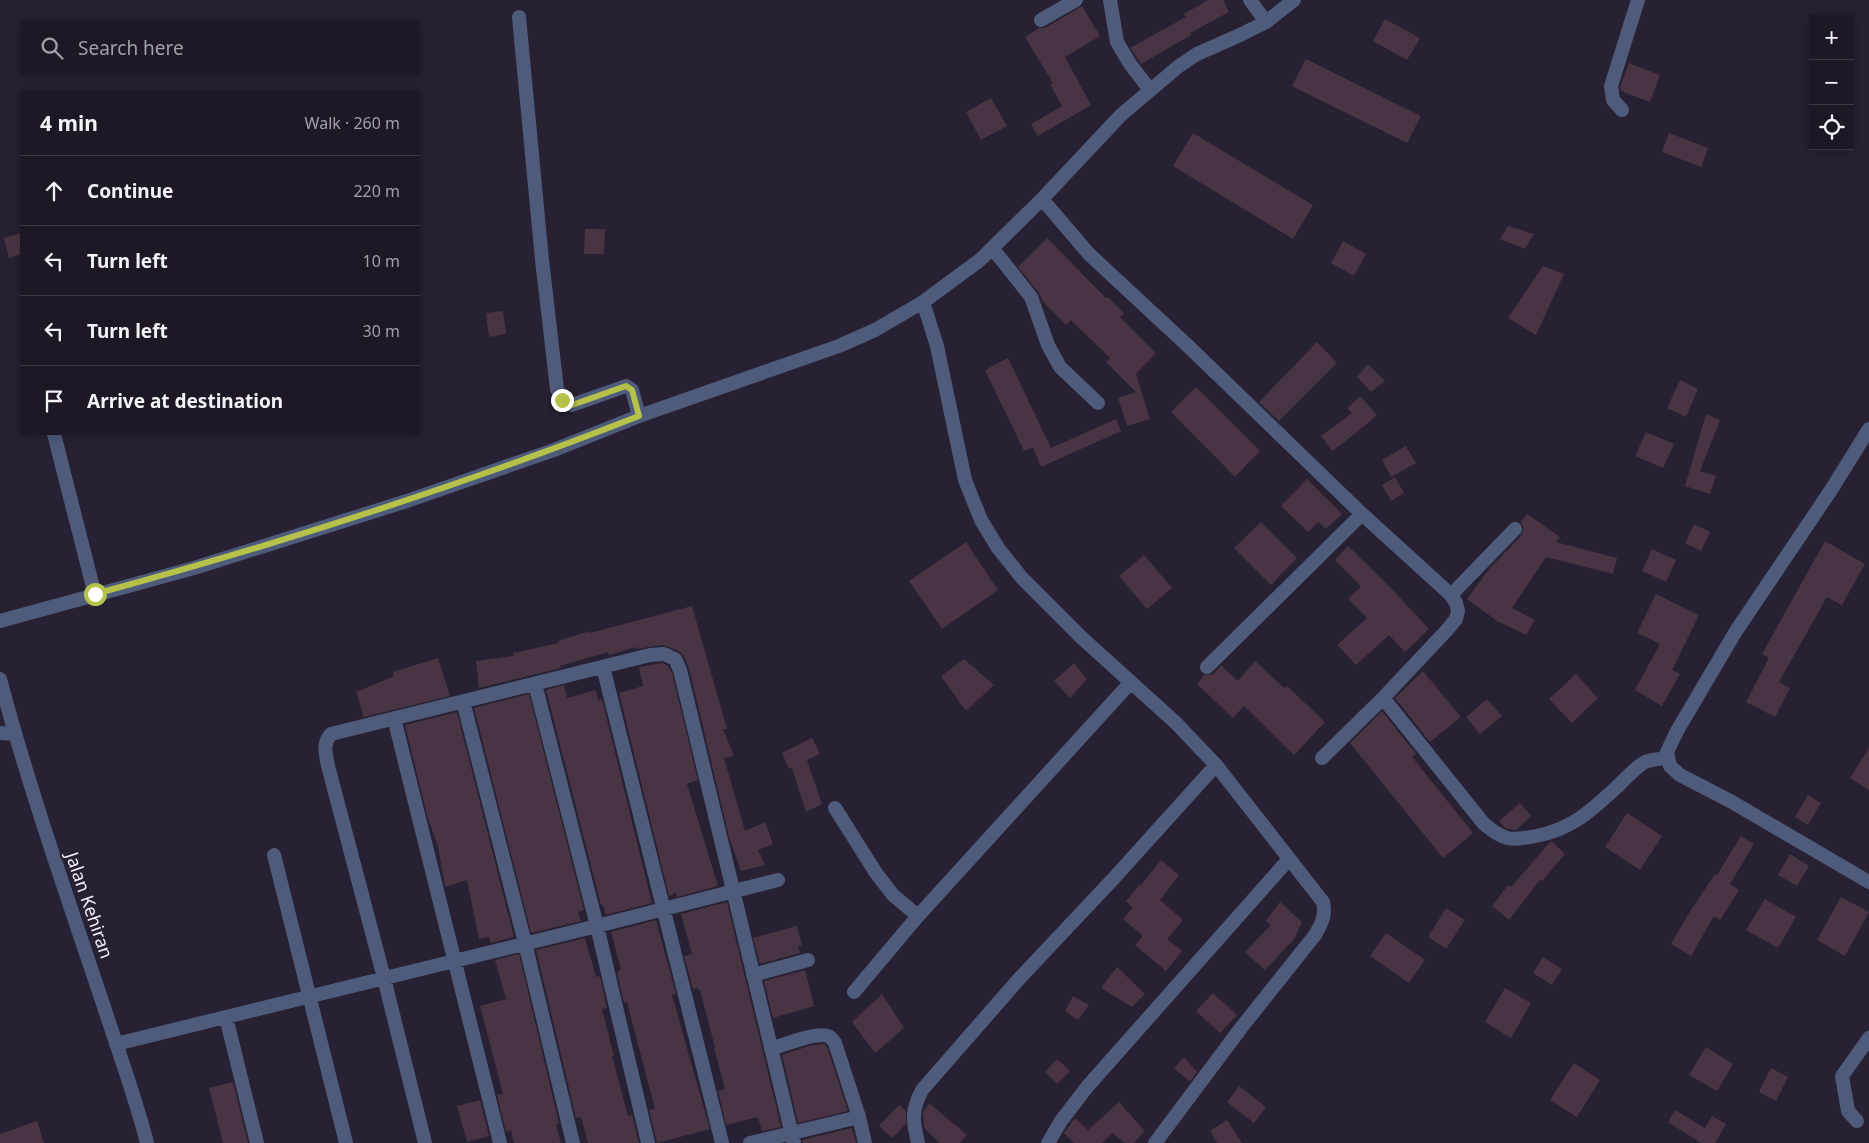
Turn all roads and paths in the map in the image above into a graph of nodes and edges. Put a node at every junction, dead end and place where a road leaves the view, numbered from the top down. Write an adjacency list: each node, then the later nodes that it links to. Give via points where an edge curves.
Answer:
1 (1076, 0): 7 (street)
2 (1110, 0): 9 (street, via 1118,42)
3 (1250, 0): 8 (street)
4 (1638, 0): 10 (street, via 1611,86 1613,100)
5 (1287, 2): 8 (street)
6 (519, 17): 15 (street, via 557,389 562,400 572,405 626,386 632,390)
7 (1041, 20)
8 (1266, 22): 9 (street, via 1197,54)
9 (1150, 90): 11 (street, via 1121,115)
10 (1622, 110)
11 (1050, 208): 12 (street); 18 (street, via 1089,254)
12 (996, 253): 13 (street); 14 (street, via 1031,297 1056,362)
13 (923, 302): 15 (street, via 875,330 839,346); 26 (street, via 937,346 965,480 981,520 1022,578)
14 (1098, 403)
15 (639, 416): 20 (street, via 554,450 407,501 244,553)
16 (1869, 429): 34 (street, via 1736,631 1674,736 1667,752)
17 (54, 435): 20 (street)
18 (1362, 514): 21 (street); 24 (street)
19 (1515, 529): 21 (street)
20 (95, 594): 22 (street)
21 (1451, 596): 28 (street, via 1458,611 1456,619)
22 (0, 620)
23 (603, 667): 27 (street); 41 (street, via 650,655 664,654 675,659); 42 (street)
24 (1207, 667)
25 (0, 679): 32 (street, Jalan Kehiran)
26 (1131, 682): 35 (street); 43 (street)
27 (535, 684): 29 (street); 44 (street)
28 (1383, 698): 33 (street); 34 (street, via 1484,824 1498,836 1506,838 1548,834 1570,825 1590,812 1644,763)
29 (463, 701): 30 (street); 45 (street)
30 (394, 718): 46 (street); 49 (street, via 331,734 324,746)
31 (0, 733): 32 (street)
32 (15, 734): 54 (street, Jalan Kehiran)
33 (1322, 758)
34 (1668, 758): 40 (street, via 1670,766 1680,775 1741,806)
35 (1216, 765): 38 (street); 69 (street, via 1018,980 922,1090 915,1104 913,1120)
36 (835, 808): 43 (street, via 876,873 893,895)
37 (274, 855): 51 (street)
38 (1289, 859): 70 (street, via 1087,1087); 71 (street, via 1323,902 1322,924)
39 (778, 880): 41 (street)
40 (1869, 882)
41 (733, 892): 42 (street); 48 (street)
42 (665, 909): 44 (street); 66 (street)
43 (918, 916): 50 (street)
44 (597, 926): 45 (street); 65 (street)
45 (525, 943): 46 (street); 64 (street)
46 (454, 960): 49 (street); 63 (street)
47 (808, 960): 48 (street)
48 (753, 976): 55 (street)
49 (384, 978): 51 (street); 62 (street)
50 (854, 992)
51 (309, 996): 52 (street); 61 (street)
52 (226, 1017): 54 (street); 60 (street)
53 (1869, 1038): 57 (street, via 1842,1076 1848,1111)
54 (116, 1044): 59 (street, Jalan Kehiran)
55 (771, 1049): 56 (street, via 816,1035 830,1037 835,1043); 58 (street)
56 (859, 1117): 58 (street); 68 (street)
57 (1857, 1122)
58 (793, 1138): 67 (street)
59 (147, 1143)
60 (257, 1143)
61 (346, 1143)
62 (424, 1143)
63 (500, 1143)
64 (573, 1143)
65 (648, 1143)
66 (722, 1143)
67 (750, 1143)
68 (865, 1143)
69 (918, 1143)
70 (1048, 1143)
71 (1155, 1143)

